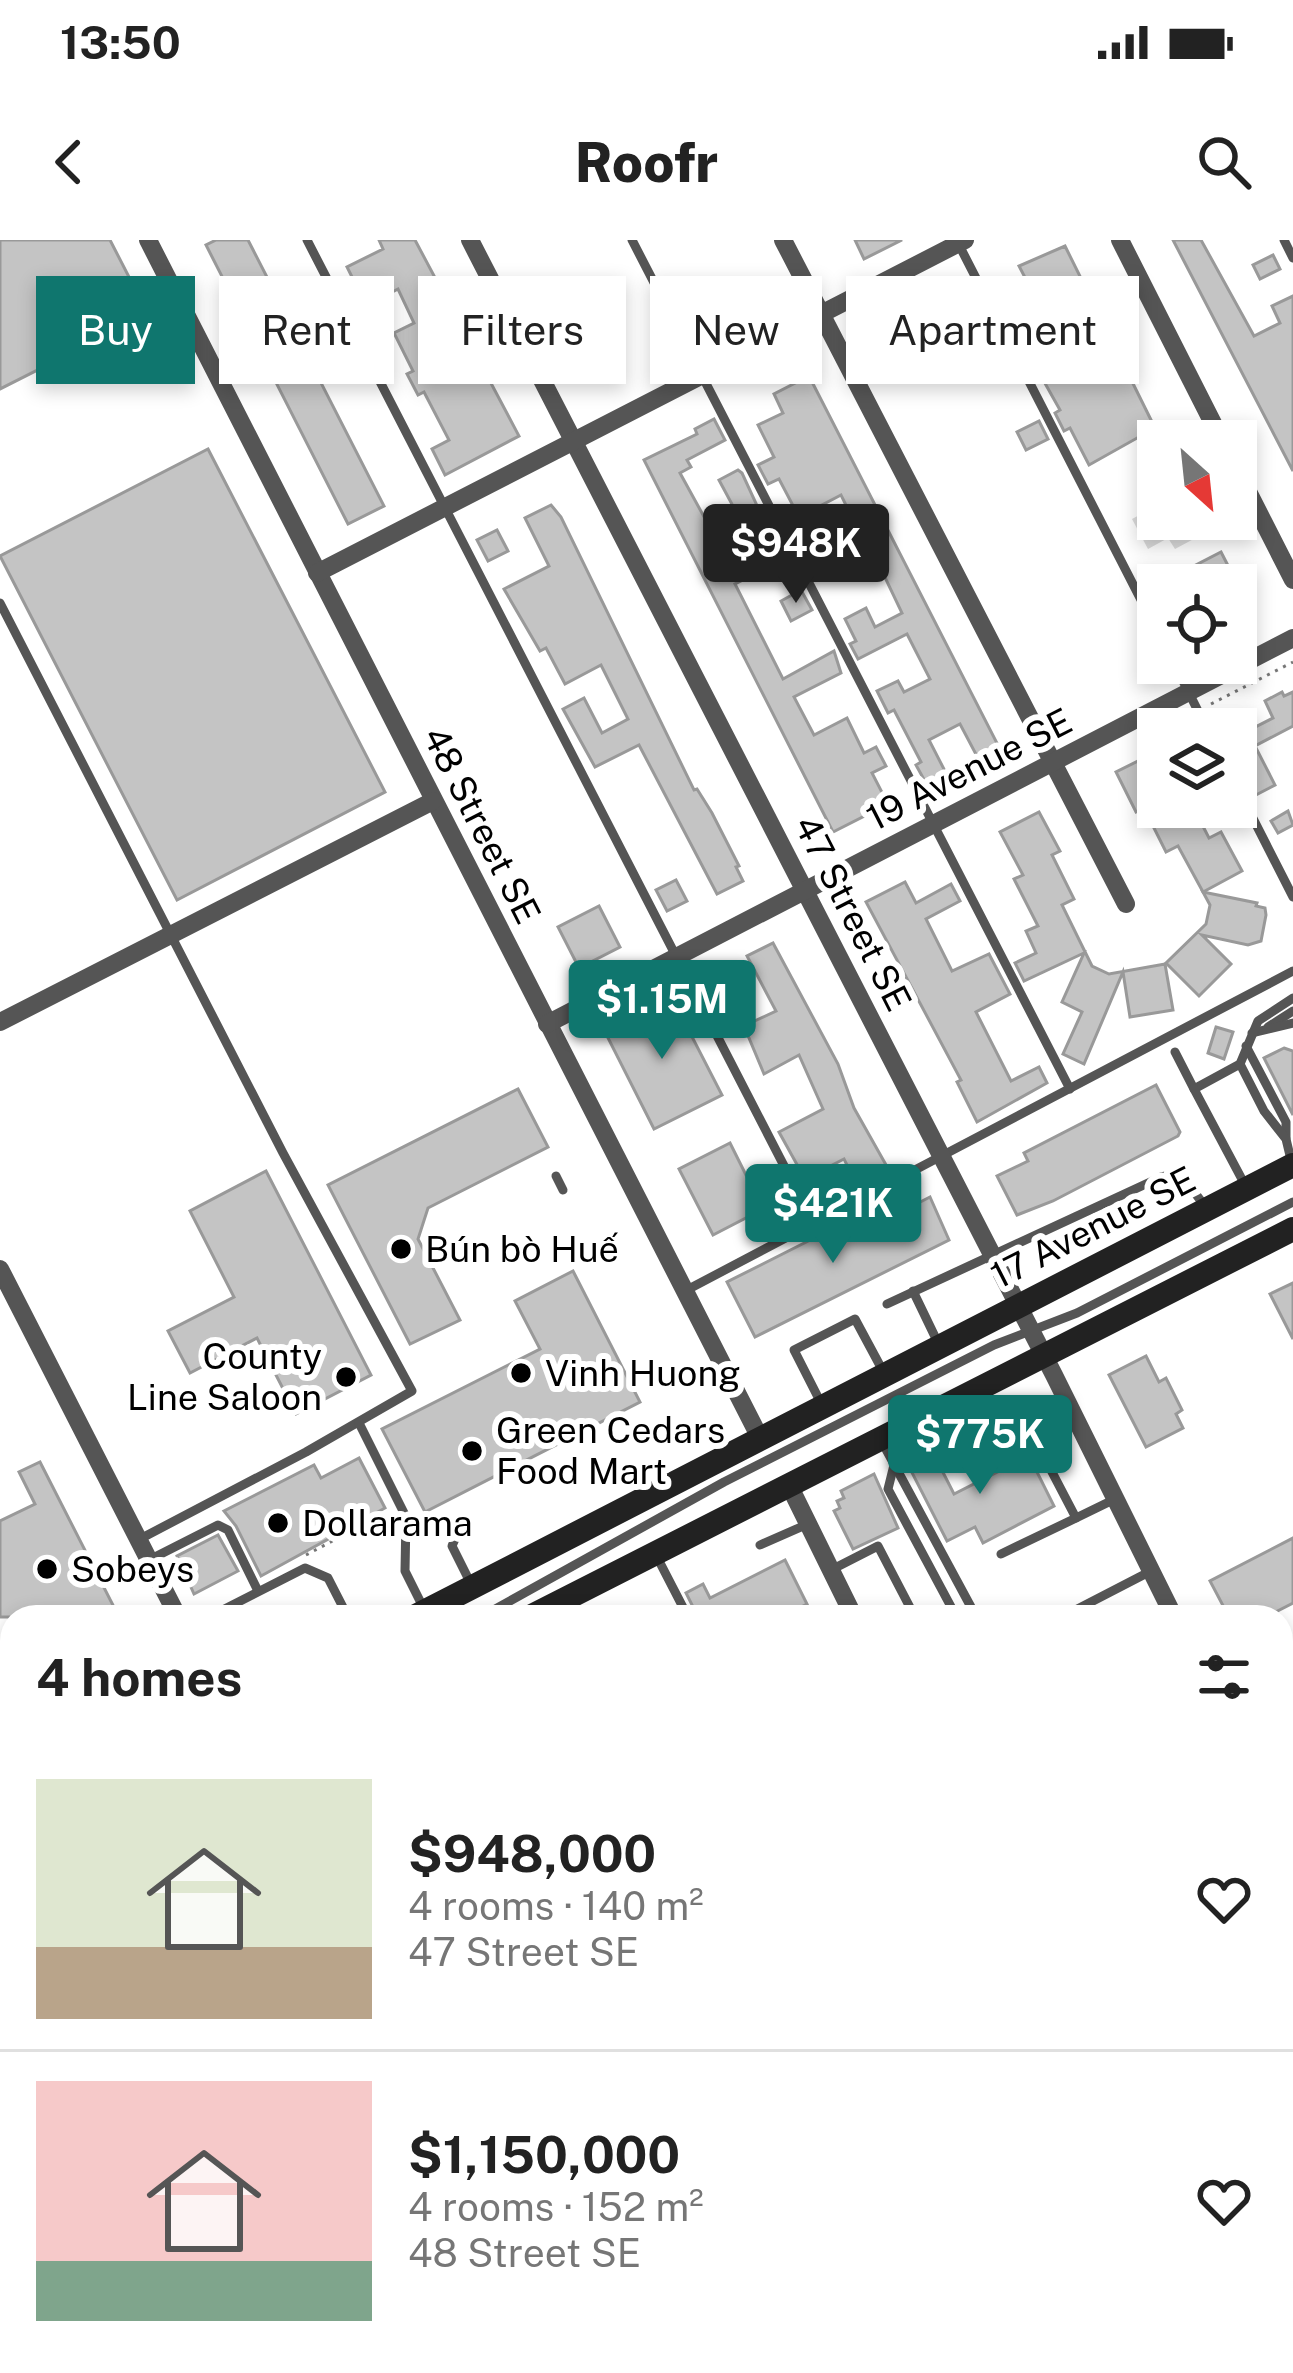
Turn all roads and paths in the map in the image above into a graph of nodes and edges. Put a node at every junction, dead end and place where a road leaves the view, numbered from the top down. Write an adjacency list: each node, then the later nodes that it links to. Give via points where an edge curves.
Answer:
1 (148, 240): 20 (street, 48 Street SE)
2 (307, 240): 18 (lane)
3 (470, 240): 17 (street, 47 Street SE)
4 (632, 240): 10 (lane)
5 (783, 240): 11 (street)
6 (1120, 240): 16 (street)
7 (1284, 240): 9 (lane)
8 (960, 241): 12 (street); 22 (lane)
9 (1293, 258)
10 (651, 276)
11 (801, 276)
12 (822, 314)
13 (822, 319): 29 (street)
14 (684, 384): 17 (street)
15 (707, 384): 31 (lane)
16 (1211, 420)
17 (575, 440): 18 (street); 33 (street, 47 Street SE)
18 (445, 507): 20 (street); 37 (lane)
19 (1257, 509): 21 (street)
20 (317, 573): 30 (street, 48 Street SE)
21 (1293, 580)
22 (1137, 591)
23 (0, 603): 36 (lane)
24 (1293, 638): 27 (street, 19 Avenue SE)
25 (1293, 662): 27 (path)
26 (1184, 684): 27 (lane)
27 (1193, 702): 28 (lane); 29 (street, 19 Avenue SE)
28 (1196, 708)
29 (1055, 761): 31 (street, 19 Avenue SE); 35 (street)
30 (433, 801): 36 (street); 43 (street, 48 Street SE)
31 (933, 824): 33 (street, 19 Avenue SE); 49 (lane)
32 (1257, 826): 34 (lane)
33 (804, 891): 37 (street, 19 Avenue SE); 52 (street, 47 Street SE)
34 (1293, 897)
35 (1126, 904)
36 (171, 935): 41 (street); 73 (lane, via 412,1391)
37 (676, 957): 43 (street, 19 Avenue SE); 59 (lane)
38 (1293, 971): 49 (lane)
39 (1293, 998): 45 (lane, via 1268,1011)
40 (1293, 1011): 44 (lane)
41 (0, 1022)
42 (1293, 1022): 44 (lane)
43 (547, 1024): 64 (street, 48 Street SE)
44 (1268, 1027): 45 (lane)
45 (1251, 1033): 46 (lane)
46 (1246, 1046): 48 (lane); 51 (lane, via 1286,1122)
47 (1175, 1052): 50 (lane)
48 (1240, 1064): 50 (lane); 51 (lane)
49 (1070, 1089): 52 (lane)
50 (1195, 1089): 55 (lane)
51 (1286, 1139): 53 (lane)
52 (940, 1158): 59 (lane); 61 (street, 47 Street SE)
53 (1293, 1165): 55 (main road, 17 Avenue SE)
54 (556, 1176): 56 (lane)
55 (1247, 1189): 58 (main road, 17 Avenue SE)
56 (563, 1190)
57 (1293, 1202): 67 (lane)
58 (1207, 1209): 61 (lane, via 1180,1173 1161,1177); 66 (main road, 17 Avenue SE)
59 (814, 1224): 64 (lane)
60 (1293, 1228): 69 (main road)
61 (992, 1256): 63 (lane); 66 (street, 47 Street SE)
62 (0, 1268): 82 (street)
63 (914, 1291): 65 (lane); 68 (lane)
64 (683, 1292): 74 (street, 48 Street SE)
65 (887, 1304)
66 (1017, 1306): 67 (street, 47 Street SE); 68 (main road, 17 Avenue SE)
67 (1030, 1330): 69 (street, 47 Street SE); 98 (lane, via 692,1499)
68 (939, 1346): 70 (main road, 17 Avenue SE)
69 (1044, 1355): 72 (main road); 78 (street, 47 Street SE)
70 (884, 1373): 71 (main road, 17 Avenue SE); 71 (lane, via 855,1319 794,1350)
71 (822, 1405): 74 (main road, 17 Avenue SE)
72 (932, 1412): 75 (main road); 79 (lane, via 958,1462 1029,1428)
73 (359, 1423): 82 (lane); 96 (lane, via 406,1517 405,1571)
74 (760, 1438): 89 (main road, 17 Avenue SE)
75 (880, 1438): 76 (lane); 77 (main road)
76 (894, 1465): 103 (lane, via 888,1489); 104 (lane)
77 (789, 1485): 80 (street); 84 (main road)
78 (1115, 1499): 79 (lane); 88 (street, 47 Street SE)
79 (1076, 1518): 85 (lane)
80 (808, 1524): 83 (lane); 87 (street)
81 (458, 1532): 89 (lane, via 452,1546)
82 (138, 1540): 86 (street)
83 (760, 1545)
84 (655, 1552): 99 (main road); 100 (lane)
85 (1001, 1554)
86 (148, 1560): 90 (lane, via 218,1525); 92 (street)
87 (831, 1570): 101 (street); 102 (lane, via 878,1546)
88 (1151, 1571): 105 (lane); 106 (street, 47 Street SE)
89 (473, 1587): 97 (main road, 17 Avenue SE)
90 (258, 1591): 91 (lane); 95 (lane, via 305,1568 328,1579)
91 (237, 1602): 93 (lane); 94 (lane)
92 (172, 1605)
93 (231, 1605)
94 (239, 1605)
95 (342, 1605)
96 (417, 1605)
97 (438, 1605)
98 (502, 1605)
99 (553, 1605)
100 (682, 1605)
101 (848, 1605)
102 (909, 1605)
103 (948, 1605)
104 (970, 1605)
105 (1085, 1605)
106 (1168, 1605)

